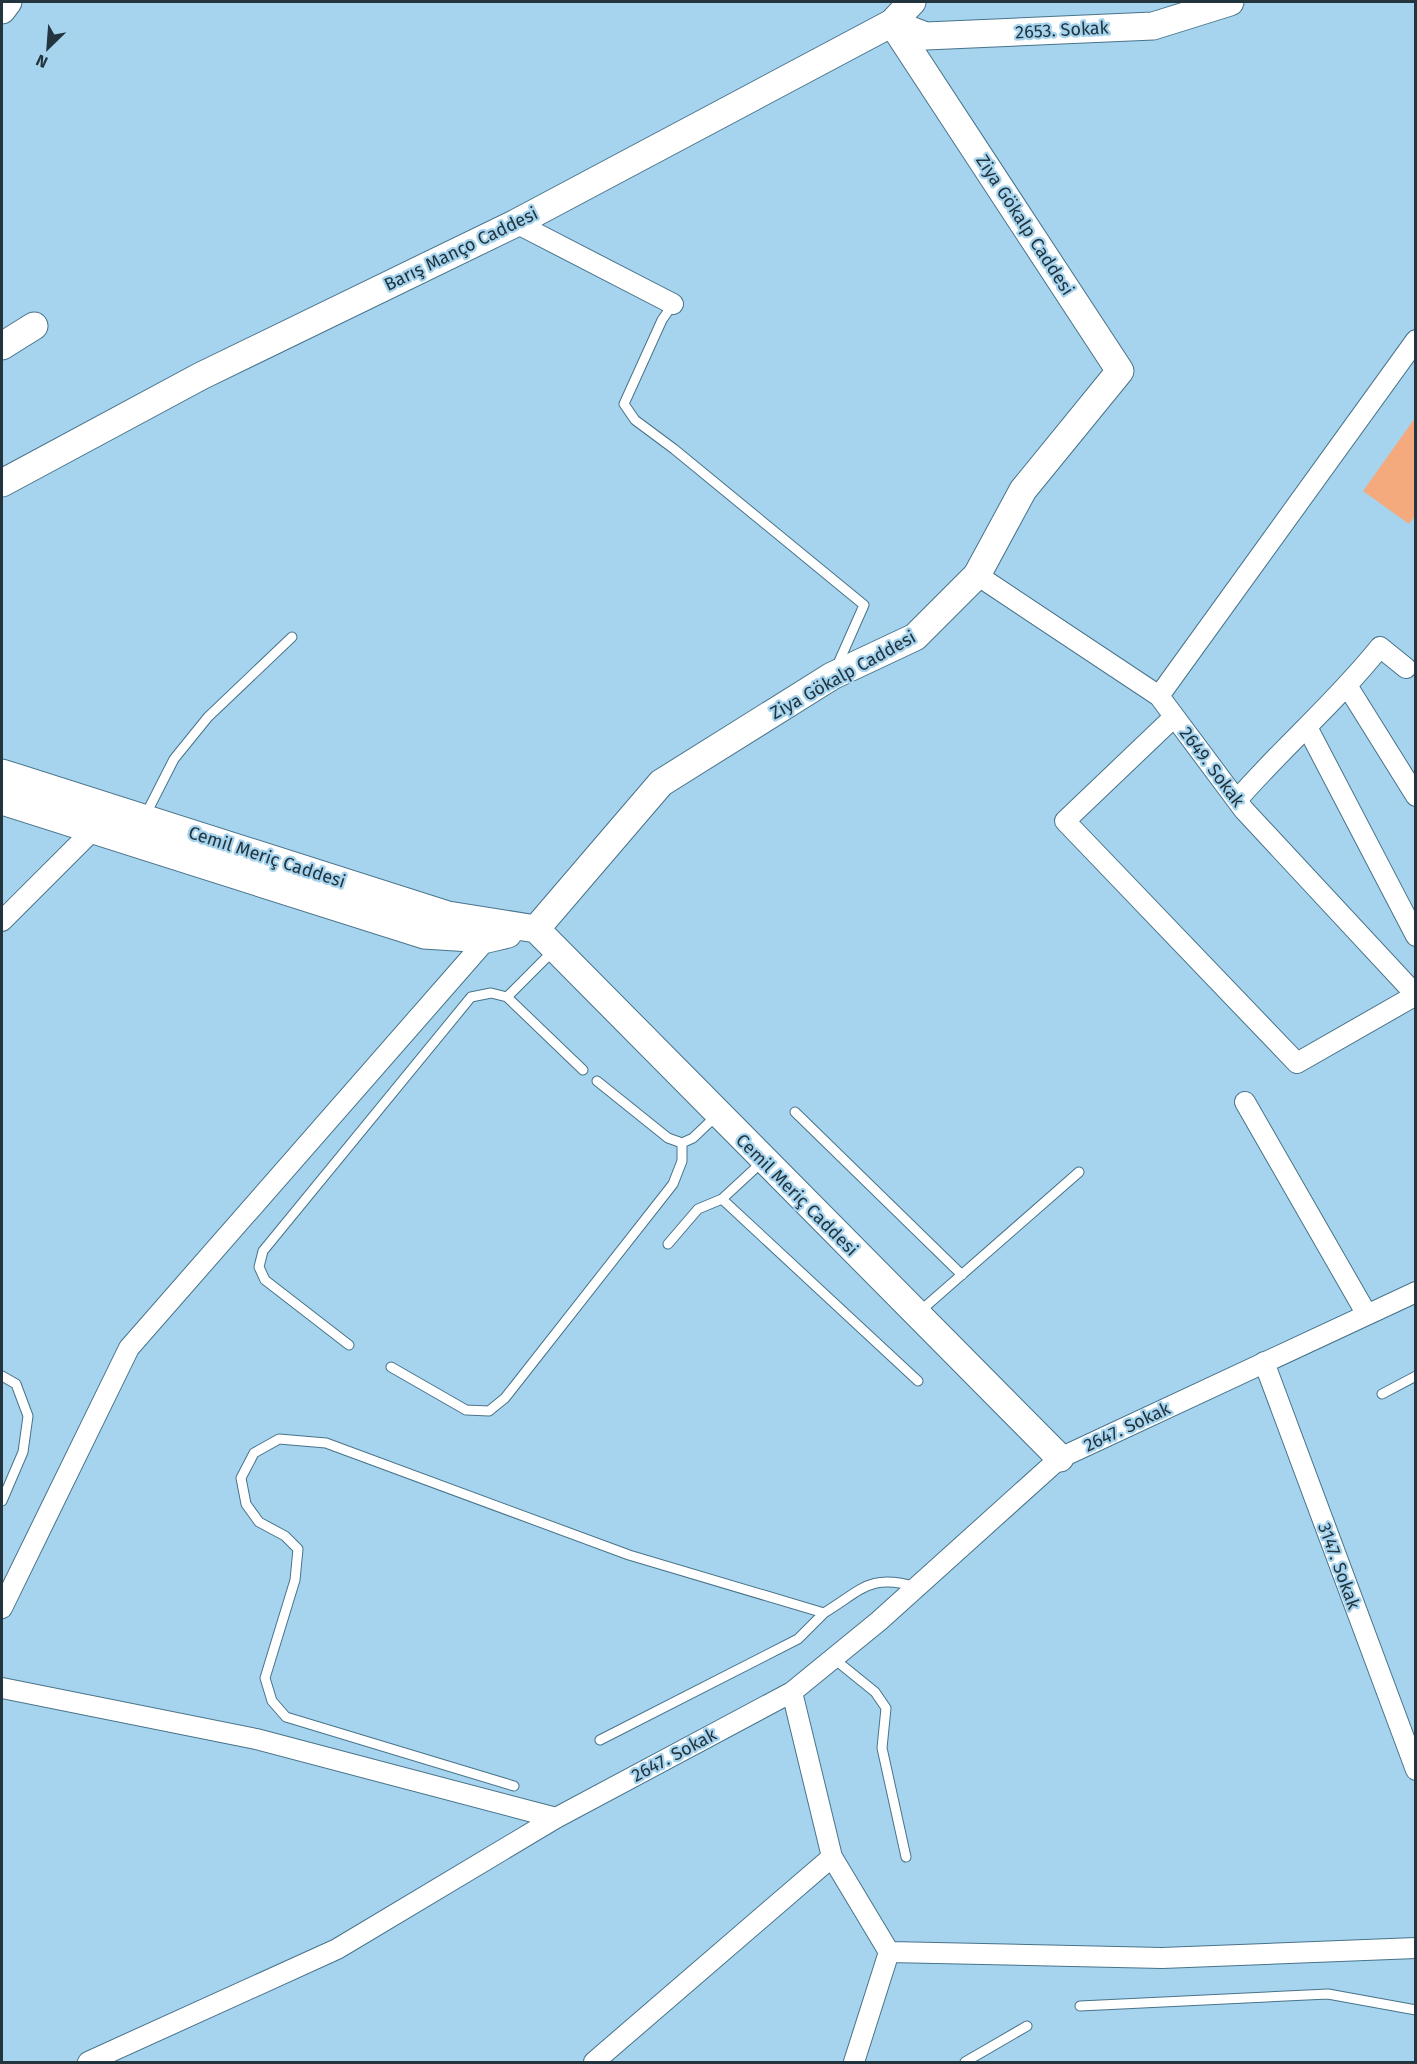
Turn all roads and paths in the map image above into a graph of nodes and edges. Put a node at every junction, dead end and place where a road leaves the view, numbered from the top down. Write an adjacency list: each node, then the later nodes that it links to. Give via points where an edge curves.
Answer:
1 (8, 2): 4 (street)
2 (912, 2): 5 (street, Barış Manço Caddesi)
3 (1230, 2): 5 (street, 2653. Sokak, via 1152,26 926,36)
4 (2, 10)
5 (892, 23): 6 (street, Barış Manço Caddesi); 12 (street, Ziya Gökalp Caddesi, via 1120,371 1023,490)
6 (516, 224): 7 (street); 11 (street, Barış Manço Caddesi, via 201,376)
7 (673, 304): 15 (lane, via 624,404 635,420 864,605)
8 (34, 326): 10 (street)
9 (1416, 339): 17 (street)
10 (2, 346)
11 (2, 483)
12 (977, 575): 15 (street, Ziya Gökalp Caddesi, via 915,637); 17 (street, 2649. Sokak)
13 (292, 637): 24 (lane, via 208,717 174,759)
14 (1412, 668): 16 (street, via 1380,647)
15 (832, 676): 27 (street, Ziya Gökalp Caddesi, via 661,783)
16 (1348, 687): 19 (street); 21 (street)
17 (1159, 696): 18 (street, 2649. Sokak)
18 (1174, 717): 22 (street, 2649. Sokak); 31 (street, via 1065,821 1297,1063)
19 (1307, 727): 22 (street); 28 (street)
20 (2, 772): 24 (street, Cemil Meriç Caddesi)
21 (1416, 796)
22 (1237, 800): 31 (street, 2649. Sokak)
23 (2, 801): 25 (street, Cemil Meriç Caddesi)
24 (144, 818): 27 (street, Cemil Meriç Caddesi, via 448,915)
25 (92, 831): 26 (street); 29 (street, Cemil Meriç Caddesi, via 424,935)
26 (2, 921)
27 (536, 929): 29 (street, Cemil Meriç Caddesi); 30 (street, Cemil Meriç Caddesi)
28 (1416, 936)
29 (487, 939): 56 (street, via 129,1348)
30 (556, 949): 32 (lane); 37 (street, Cemil Meriç Caddesi)
31 (1416, 995)
32 (507, 997): 33 (lane); 47 (lane, via 490,993 471,997 263,1251 259,1267 265,1280)
33 (583, 1070)
34 (597, 1081): 38 (lane, via 668,1138)
35 (1245, 1102): 45 (street)
36 (795, 1112): 43 (lane)
37 (718, 1114): 38 (lane, via 693,1138); 39 (street, Cemil Meriç Caddesi)
38 (682, 1143): 49 (lane, via 682,1161 673,1184 505,1398 489,1411 466,1410)
39 (764, 1161): 41 (lane); 46 (street, Cemil Meriç Caddesi)
40 (1079, 1172): 43 (lane)
41 (722, 1198): 42 (lane, via 698,1209); 52 (lane)
42 (668, 1244)
43 (962, 1275): 46 (lane)
44 (1416, 1292): 45 (street, 2647. Sokak)
45 (1366, 1314): 48 (street, 2647. Sokak)
46 (916, 1315): 54 (street, Cemil Meriç Caddesi)
47 (349, 1345)
48 (1264, 1362): 54 (street, 2647. Sokak); 64 (street, 3147. Sokak)
49 (391, 1367)
50 (2, 1376): 55 (lane, via 16,1384 28,1416 23,1452)
51 (1416, 1376): 53 (lane)
52 (918, 1381)
53 (1382, 1394)
54 (1060, 1458): 57 (street, 2647. Sokak)
55 (2, 1501)
56 (7, 1582): 58 (street)
57 (917, 1587): 59 (lane, via 880,1580); 60 (street, 2647. Sokak)
58 (2, 1608)
59 (824, 1613): 63 (lane, via 798,1639); 65 (lane, via 630,1555 326,1443 279,1439 254,1453 241,1478 246,1504 259,1522 285,1536 298,1550 295,1580 265,1678 272,1701 286,1717)
60 (833, 1658): 62 (street, 2647. Sokak); 68 (lane, via 875,1692 886,1708 882,1748)
61 (2, 1688): 66 (street, via 256,1739)
62 (792, 1692): 66 (street, 2647. Sokak); 67 (street)
63 (600, 1740)
64 (1416, 1770)
65 (514, 1786)
66 (556, 1818): 74 (street, 2647. Sokak, via 337,1949)
67 (832, 1857): 70 (street); 75 (street)
68 (906, 1857)
69 (1416, 1948): 70 (street, via 1162,1958)
70 (889, 1952): 76 (street)
71 (1080, 2006): 72 (lane, via 1328,1994)
72 (1416, 2010)
73 (1027, 2026): 77 (lane)
74 (88, 2062)
75 (594, 2062)
76 (854, 2062)
77 (966, 2062)

